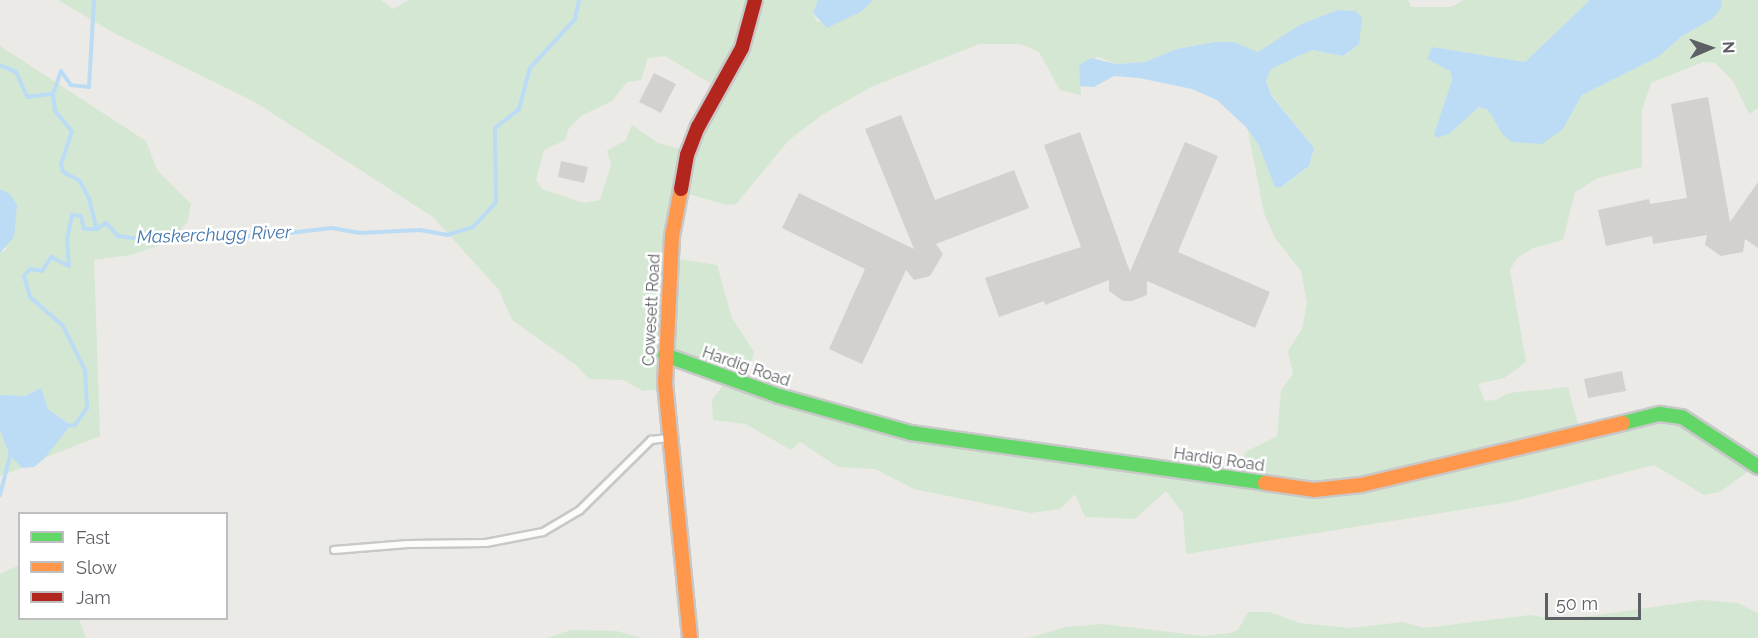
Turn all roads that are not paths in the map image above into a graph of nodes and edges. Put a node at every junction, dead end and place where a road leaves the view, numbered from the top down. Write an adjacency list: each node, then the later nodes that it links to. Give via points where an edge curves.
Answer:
1 (755, 0): 2 (street, Cowesett Road, via 742,48 698,127 681,175 672,236)
2 (665, 355): 3 (street, Cowesett Road); 4 (street, Hardig Road, via 779,396 911,433 1314,490 1361,485 1660,414 1682,417 1701,426)
3 (669, 438): 5 (lane, via 651,440 580,510 543,532 486,543); 6 (street, Cowesett Road)
4 (1758, 467)
5 (333, 550)
6 (690, 638)

